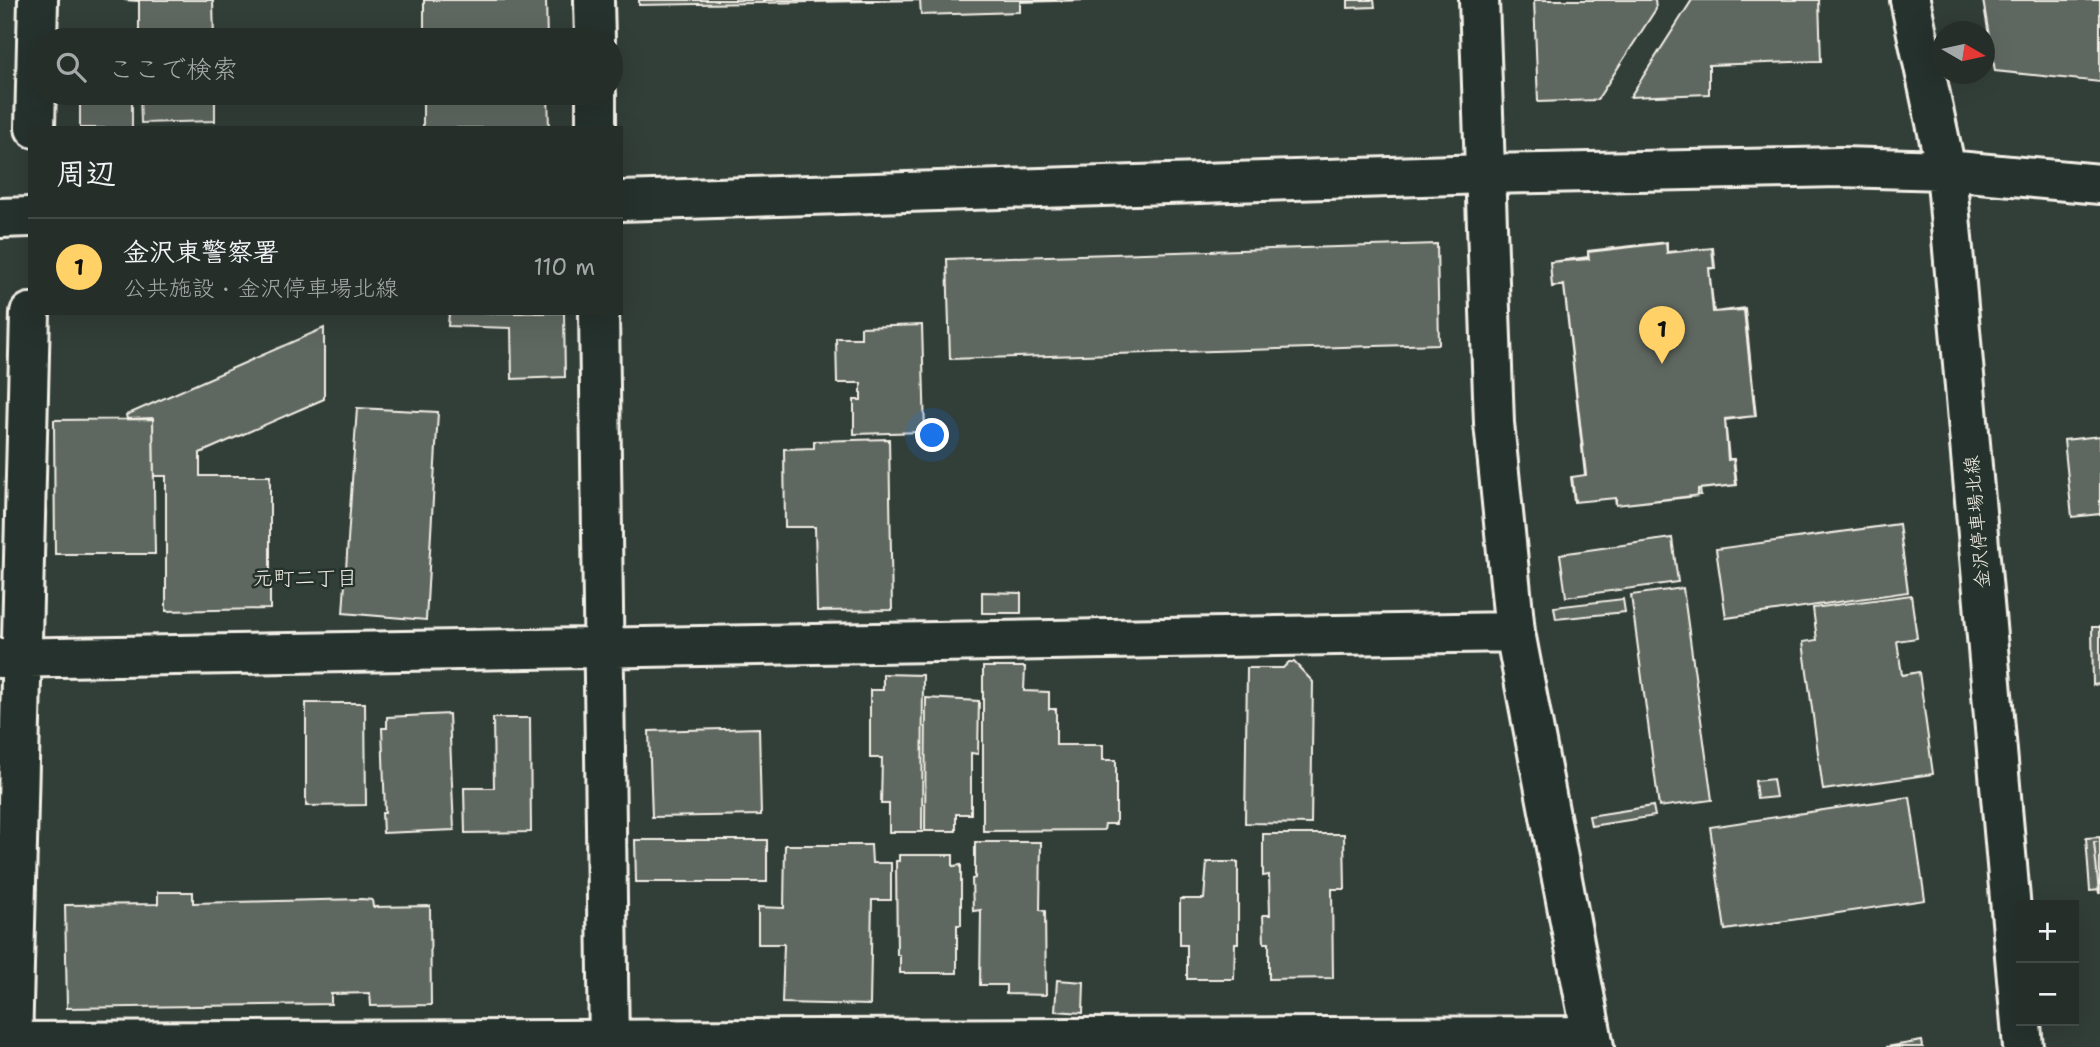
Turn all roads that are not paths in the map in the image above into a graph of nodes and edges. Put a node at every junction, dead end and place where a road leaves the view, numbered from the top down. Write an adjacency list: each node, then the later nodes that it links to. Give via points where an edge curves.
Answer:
1 (38, 0): 5 (street)
2 (594, 0): 6 (street)
3 (1479, 0): 12 (street)
4 (1910, 0): 11 (street, 金沢停車場北線)
5 (37, 28)
6 (595, 28)
7 (36, 105): 9 (street)
8 (596, 105): 10 (street)
9 (35, 126)
10 (596, 126)
11 (1946, 170): 12 (street, via 1840,166); 13 (street); 25 (street, 金沢停車場北線)
12 (1486, 174): 14 (street); 19 (street, via 1494,423)
13 (2100, 184)
14 (623, 201)
15 (28, 217): 16 (street)
16 (0, 218)
17 (30, 315): 21 (street)
18 (599, 315): 20 (street)
19 (1515, 632): 20 (street); 22 (street)
20 (604, 648): 21 (street); 23 (street)
21 (11, 658): 24 (street)
22 (1593, 1042): 23 (street)
23 (609, 1043): 24 (street)
24 (12, 1044)
25 (2022, 1047)

